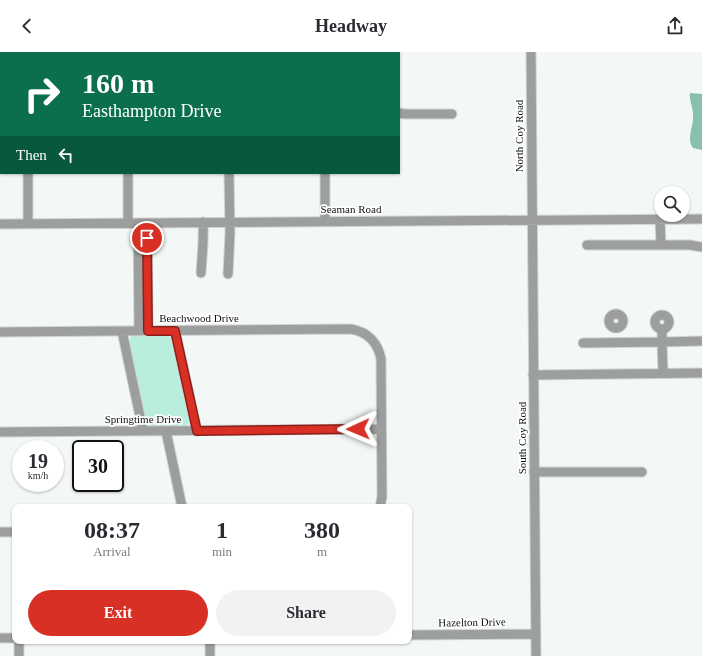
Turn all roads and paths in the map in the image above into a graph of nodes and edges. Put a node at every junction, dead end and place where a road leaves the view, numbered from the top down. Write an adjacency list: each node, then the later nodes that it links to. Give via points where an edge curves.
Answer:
1 (531, 52): 12 (street, North Coy Road)
2 (400, 113): 3 (street)
3 (452, 114)
4 (28, 174): 19 (street)
5 (128, 174): 16 (street)
6 (229, 174): 14 (street)
7 (325, 174): 11 (street)
8 (654, 219): 12 (street, Seaman Road)
9 (690, 219): 10 (street, Seaman Road)
10 (702, 219)
11 (325, 221): 12 (street, Seaman Road); 14 (street, Seaman Road)
12 (532, 221): 37 (street, South Coy Road)
13 (204, 222): 14 (street, Seaman Road); 17 (street, Seaman Road); 23 (street)
14 (230, 222): 24 (street)
15 (660, 222): 21 (street)
16 (128, 223): 17 (street, Seaman Road); 19 (street, Seaman Road)
17 (142, 223): 28 (street)
18 (0, 224): 19 (street, Seaman Road)
19 (28, 224)
20 (587, 245): 21 (street)
21 (661, 245): 22 (street, via 690,244)
22 (702, 247)
23 (201, 273)
24 (228, 274)
25 (616, 328): 32 (street)
26 (662, 329): 33 (street)
27 (122, 331): 28 (street, Beachwood Drive); 30 (street, Beachwood Drive); 39 (street)
28 (143, 331): 29 (street, Beachwood Drive)
29 (175, 331): 38 (street, Beachwood Drive, via 351,329 362,332 371,338 379,350 381,359); 41 (street)
30 (0, 332)
31 (702, 341): 33 (street)
32 (615, 342): 33 (street); 34 (street)
33 (662, 342): 35 (street)
34 (583, 343)
35 (663, 373): 36 (street); 37 (street)
36 (702, 373)
37 (534, 375): 43 (street, South Coy Road)
38 (381, 429): 41 (street, Springtime Drive); 46 (street)
39 (143, 431): 40 (street, Springtime Drive); 42 (street, Springtime Drive)
40 (166, 431): 41 (street, Springtime Drive); 45 (street)
41 (197, 431)
42 (0, 432)
43 (534, 472): 44 (street); 49 (street, South Coy Road)
44 (642, 472)
45 (181, 504)
46 (381, 504)
47 (0, 532): 48 (street)
48 (12, 532)
49 (535, 634): 50 (street, Hazelton Drive); 57 (street, South Coy Road)
50 (412, 635)
51 (0, 638): 52 (street)
52 (12, 638)
53 (19, 644): 55 (street)
54 (210, 644): 56 (street)
55 (19, 656)
56 (210, 656)
57 (536, 656)

